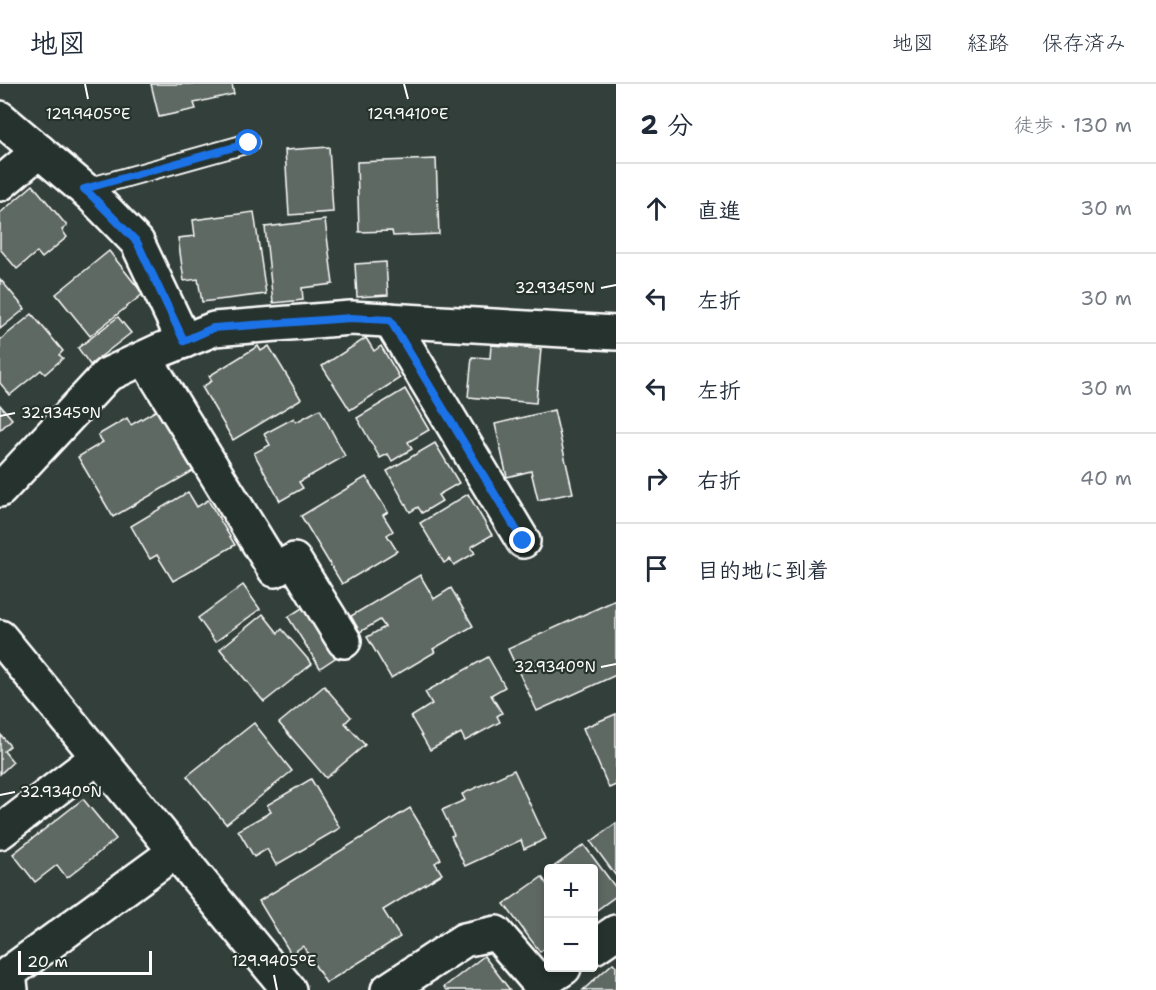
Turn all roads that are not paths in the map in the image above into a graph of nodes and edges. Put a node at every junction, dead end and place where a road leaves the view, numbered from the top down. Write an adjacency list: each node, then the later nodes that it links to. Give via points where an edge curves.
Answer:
1 (0, 118): 3 (street)
2 (249, 143): 5 (lane)
3 (39, 151): 4 (street); 5 (street)
4 (0, 184)
5 (84, 189): 8 (street, via 137,242)
6 (390, 320): 7 (street); 8 (street, via 351,318 213,328); 11 (street)
7 (616, 333)
8 (184, 341): 9 (street)
9 (145, 358): 10 (street, via 107,375); 13 (street, via 275,570 294,560)
10 (0, 490)
11 (523, 541)
12 (0, 637): 14 (street)
13 (344, 641)
14 (98, 757): 15 (street); 16 (street)
15 (0, 832)
16 (176, 851): 20 (street, via 9,973); 21 (street)
17 (616, 932): 18 (street)
18 (598, 944)
19 (549, 981): 22 (street, via 496,933 464,939)
20 (10, 990)
21 (289, 990)
22 (388, 990)

